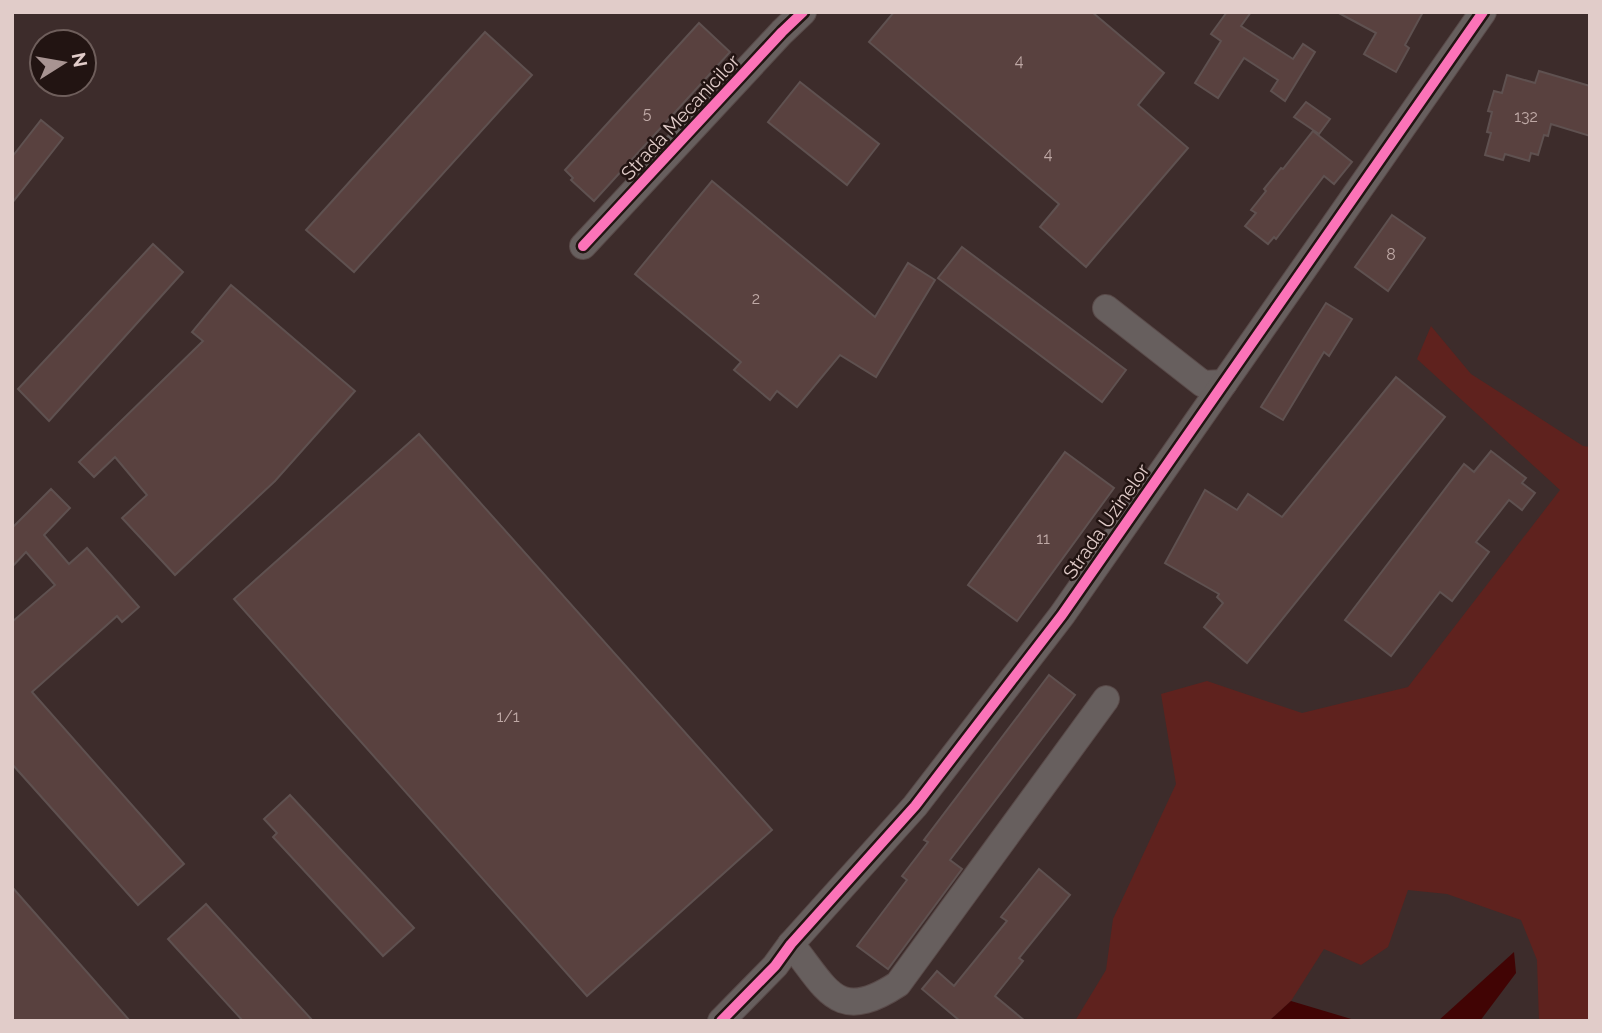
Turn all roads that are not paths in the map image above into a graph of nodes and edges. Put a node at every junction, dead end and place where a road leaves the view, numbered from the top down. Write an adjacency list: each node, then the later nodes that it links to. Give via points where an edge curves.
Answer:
1 (803, 12): 3 (street, Strada Mecanicilor)
2 (1483, 12): 5 (street, Strada Uzinelor)
3 (583, 246)
4 (1105, 308): 5 (street, via 1203,384)
5 (1224, 383): 7 (street, Strada Uzinelor, via 1062,615 915,806)
6 (1106, 699): 7 (street, via 898,984 850,1003 833,996)
7 (791, 944): 8 (street, Strada Uzinelor)
8 (721, 1021)

